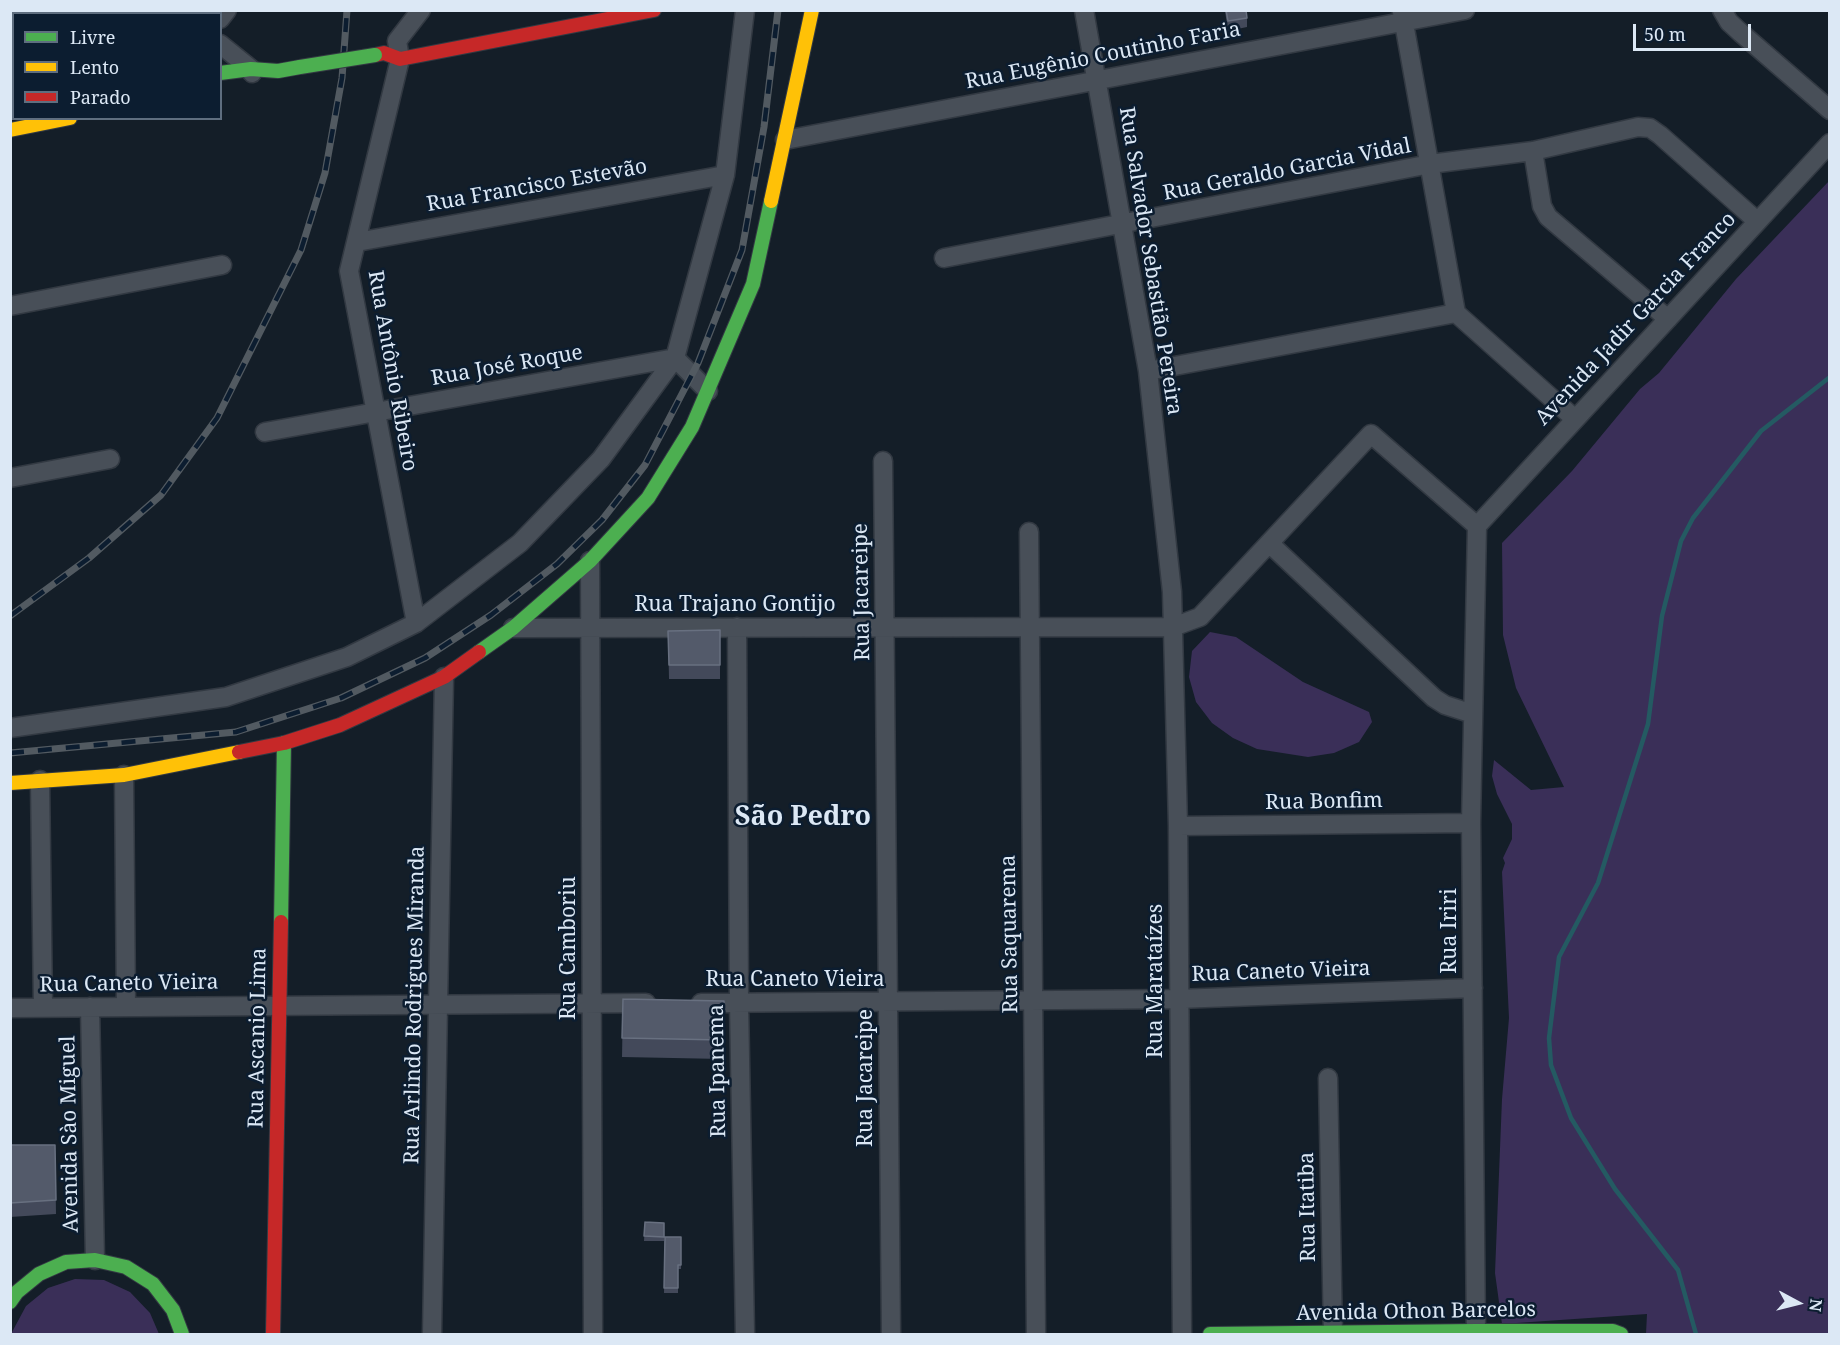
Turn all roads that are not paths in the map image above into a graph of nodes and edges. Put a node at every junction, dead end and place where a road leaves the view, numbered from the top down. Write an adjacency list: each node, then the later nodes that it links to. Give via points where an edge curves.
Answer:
1 (421, 10): 11 (street)
2 (654, 10): 11 (street)
3 (745, 10): 22 (street)
4 (812, 10): 18 (street)
5 (1084, 10): 14 (street, Rua Salvador Sebastião Pereira)
6 (1465, 10): 8 (street, Rua Eugênio Coutinho Faria)
7 (1722, 10): 15 (street, via 1735,28)
8 (1402, 16): 14 (street, Rua Eugênio Coutinho Faria); 21 (street)
9 (420, 37): 11 (street)
10 (222, 47): 13 (street)
11 (389, 52): 13 (street, bridge); 25 (street, Rua Antônio Ribeiro)
12 (222, 73): 13 (street)
13 (250, 79)
14 (1097, 81): 18 (street, Rua Eugênio Coutinho Faria); 24 (street, Rua Salvador Sebastião Pereira)
15 (1830, 110)
16 (60, 120): 17 (street)
17 (10, 130)
18 (785, 140): 33 (street, via 753,284)
19 (1830, 143): 23 (street, Avenida Jadir Garcia Franco)
20 (1533, 151): 21 (street, Rua Geraldo Garcia Vidal); 23 (street, Rua Geraldo Garcia Vidal, via 1638,127 1650,128); 30 (street, via 1542,206 1548,217)
21 (1430, 164): 24 (street, Rua Geraldo Garcia Vidal); 29 (street)
22 (725, 176): 25 (street, Rua Francisco Estevão); 31 (street)
23 (1757, 221): 30 (street, Avenida Jadir Garcia Franco)
24 (1124, 225): 26 (street, Rua Geraldo Garcia Vidal); 32 (street, Rua Salvador Sebastião Pereira)
25 (357, 242): 34 (street, Rua Antônio Ribeiro, via 349,271)
26 (944, 258)
27 (222, 265): 28 (street)
28 (10, 306)
29 (1456, 313): 32 (street); 35 (street)
30 (1668, 319): 35 (street, Avenida Jadir Garcia Franco)
31 (675, 358): 33 (street); 34 (street, Rua José Roque); 44 (street, via 601,459 520,543)
32 (1148, 371): 48 (street, Rua Salvador Sebastião Pereira)
33 (708, 392): 43 (street, via 692,427 648,498)
34 (376, 412): 36 (street, Rua José Roque); 44 (street, Rua Antônio Ribeiro)
35 (1575, 420): 40 (street, Avenida Jadir Garcia Franco)
36 (265, 432)
37 (110, 459): 39 (street)
38 (883, 461): 47 (street, Rua Jacareipe)
39 (10, 478)
40 (1477, 526): 42 (street, via 1371,434); 52 (street, Rua Iriri)
41 (1029, 532): 45 (street, Rua Saquarema)
42 (1269, 543): 48 (street, via 1200,617); 52 (street, via 1434,698)
43 (590, 561): 49 (street); 50 (street, Rua Camboriu)
44 (416, 623): 53 (street, via 347,657 226,697)
45 (1029, 626): 47 (street, Rua Trajano Gontijo); 48 (street, Rua Trajano Gontijo); 62 (street, Rua Saquarema)
46 (737, 627): 47 (street, Rua Trajano Gontijo); 50 (street, Rua Trajano Gontijo); 66 (street, Rua Ipanema)
47 (885, 627): 63 (street, Rua Jacareipe)
48 (1173, 627): 59 (street, Rua Marataízes)
49 (513, 628): 50 (street, Rua Trajano Gontijo); 51 (street)
50 (590, 628): 68 (street, Rua Camboriu)
51 (444, 677): 54 (street, via 340,725); 67 (street, Rua Arlindo Rodrigues Miranda)
52 (1473, 714): 58 (street, Rua Iriri)
53 (10, 728)
54 (285, 743): 55 (street); 69 (street, Rua Ascanio Lima)
55 (124, 775): 56 (street); 70 (street)
56 (40, 780): 57 (street); 71 (street)
57 (10, 783)
58 (1471, 823): 59 (street, Rua Bonfim); 60 (street, Rua Iriri)
59 (1178, 826): 61 (street, Rua Marataízes)
60 (1473, 988): 61 (street, Rua Caneto Vieira); 77 (street, Rua Iriri)
61 (1178, 999): 62 (street, Rua Caneto Vieira); 86 (street, Rua Marataízes)
62 (1033, 1000): 63 (street, Rua Caneto Vieira); 85 (street, Rua Saquarema)
63 (888, 1002): 66 (street, Rua Caneto Vieira); 84 (street, Rua Jacareipe)
64 (659, 1003): 68 (street, Rua Caneto Vieira)
65 (682, 1003): 66 (street, Rua Caneto Vieira)
66 (739, 1003): 83 (street, Rua Ipanema)
67 (438, 1004): 68 (street, Rua Caneto Vieira); 69 (street, Rua Caneto Vieira); 81 (street, Rua Arlindo Rodrigues Miranda)
68 (592, 1004): 82 (street, Rua Camboriu)
69 (280, 1005): 70 (street, Rua Caneto Vieira); 80 (street, Rua Ascanio Lima)
70 (126, 1006): 72 (street, Rua Caneto Vieira)
71 (43, 1007): 72 (street, Rua Caneto Vieira); 73 (street, Rua Caneto Vieira)
72 (90, 1007): 75 (street, Avenida Sào Miguel)
73 (10, 1008)
74 (1328, 1078): 78 (street, Rua Itatiba)
75 (94, 1260): 76 (street, Avenida Sào Miguel, via 66,1262 39,1274); 79 (street, Avenida Sào Miguel, via 126,1267 153,1284 173,1310)
76 (10, 1302)
77 (1476, 1333): 78 (street, Avenida Othon Barcelos); 88 (street, Avenida Othon Barcelos, via 1613,1331)
78 (1333, 1334): 87 (street, Avenida Othon Barcelos)
79 (182, 1335)
80 (273, 1335)
81 (432, 1335)
82 (593, 1335)
83 (745, 1335)
84 (891, 1335)
85 (1036, 1335)
86 (1182, 1335)
87 (1210, 1335)
88 (1621, 1335)

